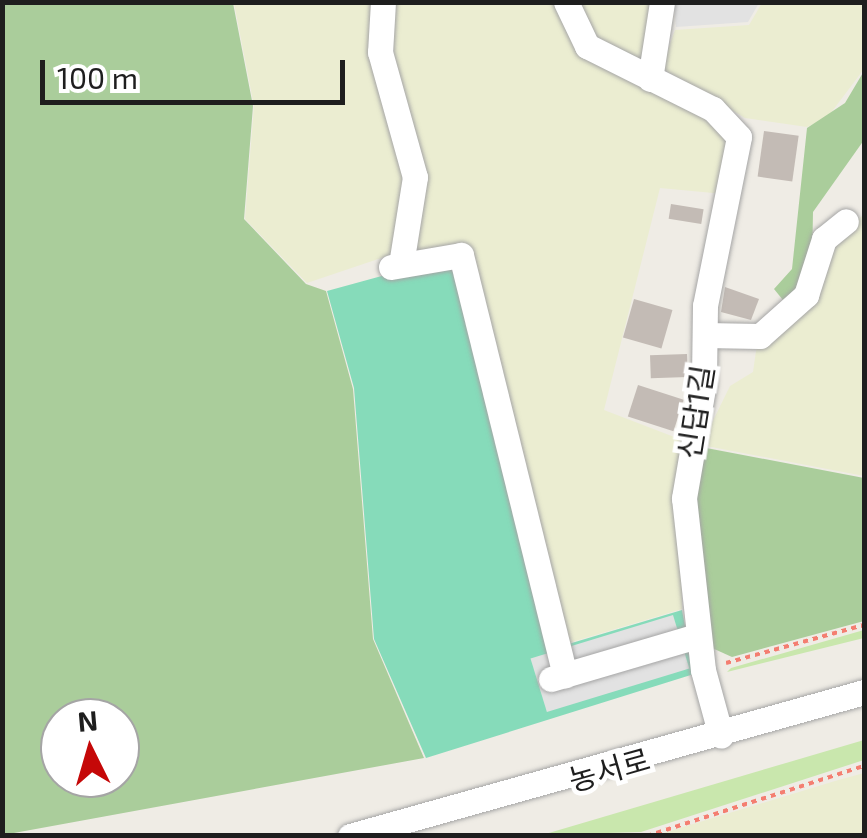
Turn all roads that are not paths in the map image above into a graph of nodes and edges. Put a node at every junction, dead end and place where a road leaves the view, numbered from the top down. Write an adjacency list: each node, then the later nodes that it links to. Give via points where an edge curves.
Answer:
1 (383, 2): 7 (street, via 380,52 415,177 396,266 461,255 558,677)
2 (566, 2): 4 (street, 신답1길, via 587,46)
3 (662, 2): 4 (street)
4 (650, 79): 6 (street, 신답1길, via 713,109 739,137)
5 (846, 221): 6 (street, via 824,239 806,295 760,336)
6 (705, 335): 7 (street, 신답1길, via 684,498)
7 (697, 636): 9 (street, 신답1길)
8 (864, 692): 9 (street, 농서로)
9 (721, 736): 10 (street, 농서로)
10 (350, 836)

